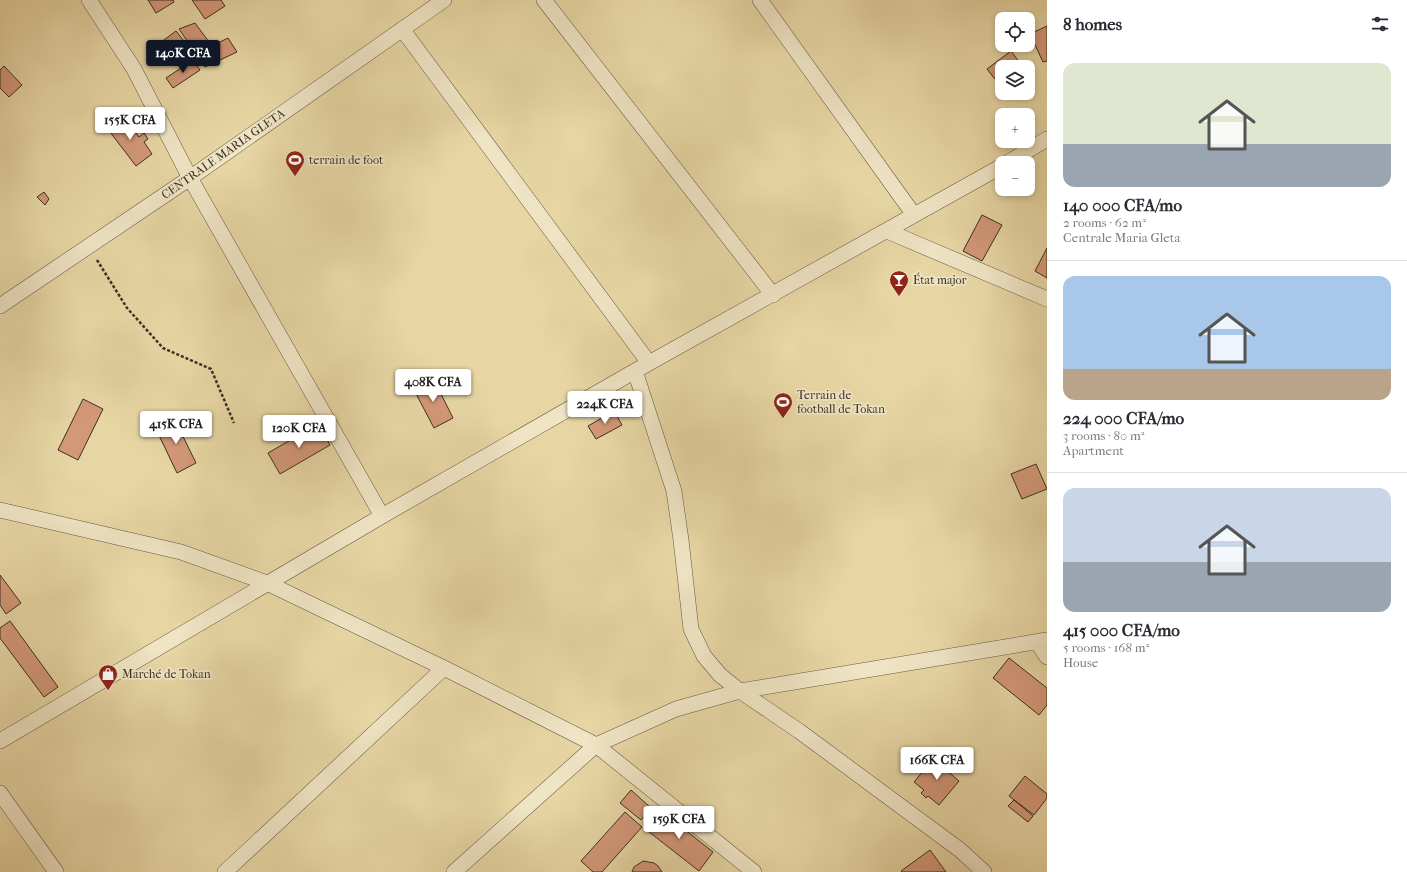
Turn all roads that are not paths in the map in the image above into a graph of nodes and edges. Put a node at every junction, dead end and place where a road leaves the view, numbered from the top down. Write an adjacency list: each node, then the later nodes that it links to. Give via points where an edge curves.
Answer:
1 (89, 0): 9 (street, via 134,69)
2 (444, 0): 5 (street, CENTRALE MARIA GLETA)
3 (544, 0): 12 (street)
4 (760, 0): 10 (street)
5 (402, 29): 9 (street, CENTRALE MARIA GLETA); 15 (street)
6 (1047, 139): 7 (street)
7 (1019, 156)
8 (995, 170): 10 (street)
9 (190, 178): 14 (street, CENTRALE MARIA GLETA); 18 (street)
10 (914, 215): 11 (street)
11 (887, 231): 12 (street); 13 (street)
12 (773, 295): 15 (street)
13 (1047, 299)
14 (0, 306)
15 (649, 364): 16 (street)
16 (635, 372): 18 (street); 23 (street, via 674,491 691,629 704,656 720,675)
17 (0, 510): 19 (street, via 181,552)
18 (382, 516): 19 (street)
19 (267, 583): 22 (street); 24 (street)
20 (1042, 641): 21 (street); 23 (street)
21 (1047, 658)
22 (444, 668): 25 (street); 28 (street)
23 (740, 691): 25 (street, via 676,709); 31 (street, via 799,731 960,850)
24 (0, 741)
25 (596, 745): 29 (street); 30 (street)
26 (0, 793): 27 (street)
27 (56, 872)
28 (226, 872)
29 (454, 872)
30 (754, 872)
31 (984, 872)

